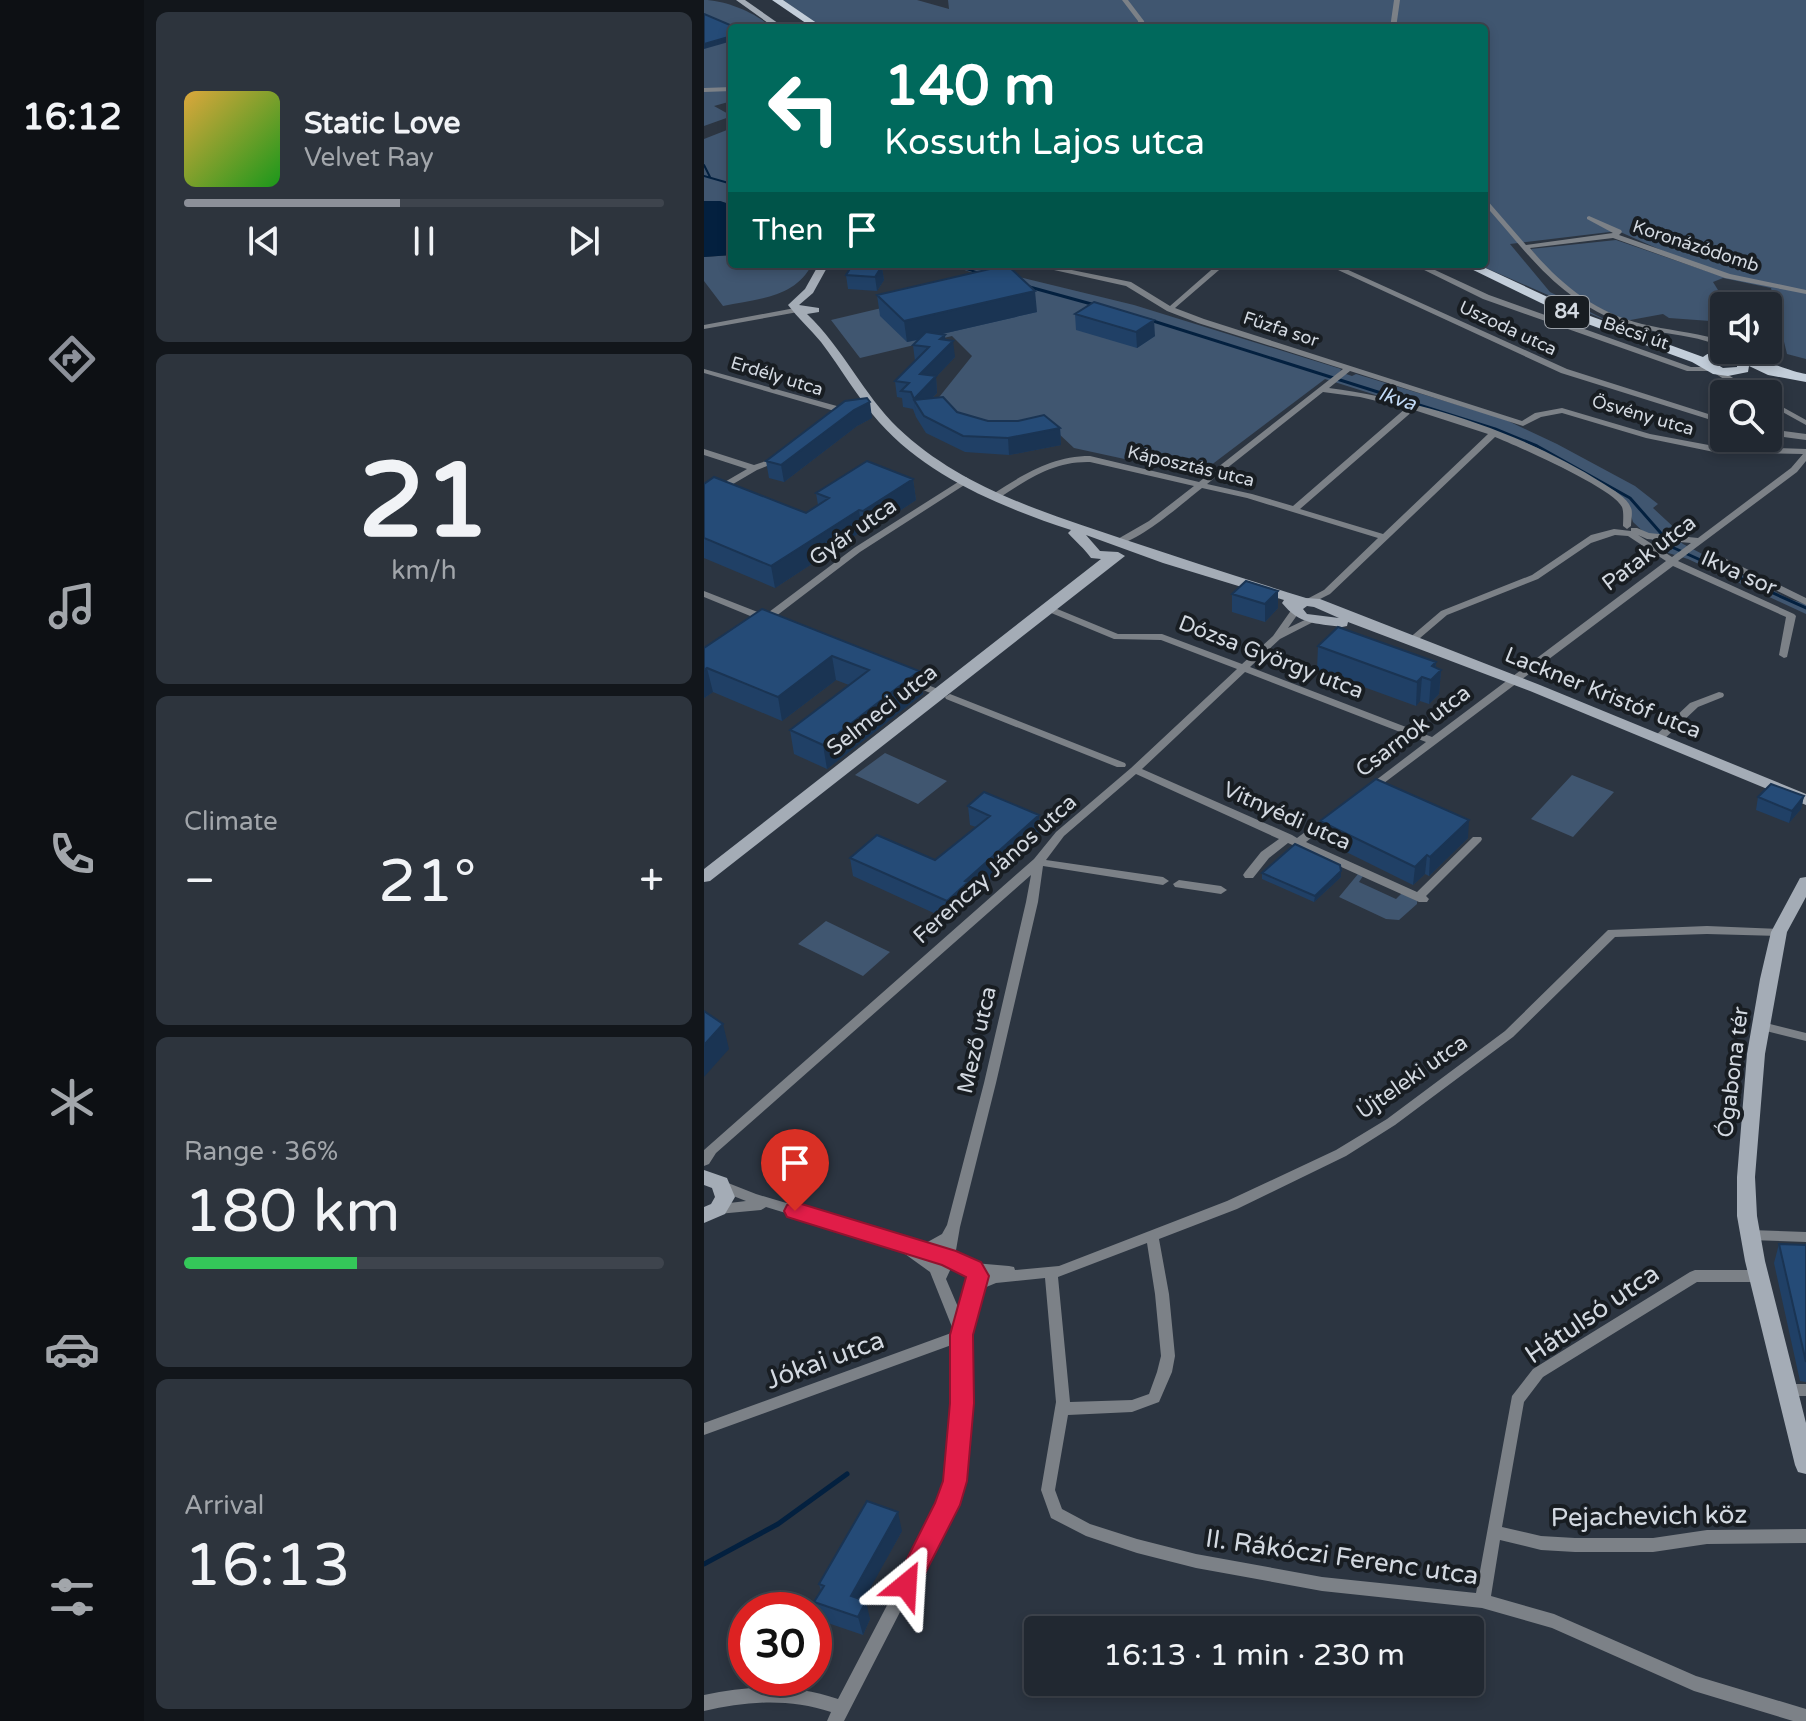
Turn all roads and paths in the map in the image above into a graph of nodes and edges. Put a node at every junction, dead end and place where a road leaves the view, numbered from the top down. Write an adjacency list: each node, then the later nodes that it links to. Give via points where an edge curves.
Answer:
1 (740, 0): 5 (street)
2 (777, 0): 6 (main road)
3 (1125, 0): 7 (street)
4 (1397, 0): 8 (street)
5 (775, 24)
6 (813, 24)
7 (1141, 24)
8 (1394, 24)
9 (728, 89): 10 (street)
10 (704, 90)
11 (1488, 205): 14 (street)
12 (1589, 218): 13 (street, Koronázódomb, via 1618,232)
13 (1614, 236): 14 (street); 22 (street, Koronázódomb, via 1728,276)
14 (1524, 247): 28 (street, via 1558,285 1590,306 1645,328)
15 (822, 268): 24 (street)
16 (823, 268): 23 (street)
17 (1050, 268): 25 (street, Fűzfa sor, via 1128,284)
18 (1217, 268): 25 (street)
19 (1338, 268): 41 (street, Uszoda utca, via 1564,371)
20 (1425, 268): 32 (street, Bécsi út, via 1530,314 1690,369)
21 (1476, 268): 31 (main road, 84, via 1578,316)
22 (1806, 292)
23 (817, 305): 24 (street); 27 (street)
24 (796, 306): 26 (street); 27 (street, Lackner Kristóf utca)
25 (1170, 309): 35 (street, Fűzfa sor)
26 (704, 327)
27 (816, 330): 38 (street, Lackner Kristóf utca)
28 (1696, 338): 29 (street); 30 (street)
29 (1710, 342)
30 (1710, 343)
31 (1710, 362)
32 (1710, 364)
33 (1738, 365): 36 (main road, 84)
34 (704, 371): 38 (street, Erdély utca, via 840,412)
35 (1347, 371): 37 (street, Selmeci utca); 43 (street, Fűzfa sor)
36 (1806, 378)
37 (1329, 386): 39 (street); 52 (street, Selmeci utca)
38 (861, 407): 51 (street, Lackner Kristóf utca)
39 (1411, 408): 44 (street); 55 (street)
40 (1782, 409): 42 (street)
41 (1710, 418)
42 (1806, 423)
43 (1523, 424): 49 (street, Ösvény utca, via 1554,410 1576,412 1649,436 1714,449)
44 (1494, 433): 57 (street, via 1605,488 1627,508); 58 (street, Ferenczy János utca)
45 (1782, 434): 46 (street)
46 (1806, 437)
47 (704, 452): 50 (street)
48 (787, 453): 50 (street, via 775,463)
49 (1806, 454): 60 (street, Patak utca, via 1794,470)
50 (754, 468): 54 (street)
51 (966, 480): 53 (street, Lackner Kristóf utca); 66 (street, Gyár utca, via 864,546 766,623)
52 (1202, 484): 53 (street, Káposztás utca, via 1076,458 1042,467); 55 (street, Káposztás utca); 61 (street, Selmeci utca)
53 (996, 496): 56 (street, Lackner Kristóf utca)
54 (704, 498)
55 (1295, 509): 58 (street, Káposztás utca)
56 (1053, 521): 61 (street, Lackner Kristóf utca); 62 (street, Lackner Kristóf utca)
57 (1627, 526): 59 (street, via 1612,527); 60 (street)
58 (1384, 537): 68 (street, Ferenczy János utca)
59 (1588, 541): 63 (street, Ikva sor, via 1614,532 1630,534); 71 (street, via 1535,577 1444,613)
60 (1696, 544): 63 (street, Patak utca)
61 (1117, 549): 62 (street, Lackner Kristóf utca); 65 (street, Selmeci utca); 68 (street, Lackner Kristóf utca, via 1176,562)
62 (1092, 550): 65 (street)
63 (1676, 559): 72 (street, Ikva sor, via 1791,616); 75 (street, Patak utca)
64 (1720, 559): 67 (street, Ikva sor)
65 (1086, 578): 69 (street, Selmeci utca)
66 (704, 594)
67 (1806, 602)
68 (1313, 607): 70 (street, Ferenczy János utca); 70 (street, Ferenczy János utca); 71 (street, Lackner Kristóf utca)
69 (1047, 608): 73 (street, Dózsa György utca, via 1117,637 1162,637); 76 (street, Selmeci utca)
70 (1276, 638): 73 (street, Ferenczy János utca)
71 (1410, 642): 75 (street, Lackner Kristóf utca)
72 (1784, 655)
73 (1245, 667): 79 (street, Dózsa György utca); 81 (street, Ferenczy János utca)
74 (903, 678): 76 (street)
75 (1512, 679): 78 (street, Lackner Kristóf utca); 79 (street, Csarnok utca)
76 (944, 695): 80 (street); 89 (street, Selmeci utca)
77 (1719, 695): 78 (street, via 1694,705)
78 (1658, 739): 83 (street, Lackner Kristóf utca)
79 (1433, 741): 82 (street, Csarnok utca)
80 (1121, 765)
81 (1135, 770): 86 (street, Vitnyédi utca); 87 (street, Ferenczy János utca, via 1060,834)
82 (1358, 797)
83 (1806, 800)
84 (1346, 806): 86 (street, Csarnok utca)
85 (1477, 839): 86 (street, Vitnyédi utca, via 1421,898)
86 (1293, 840): 88 (street, Csarnok utca, via 1265,855)
87 (1038, 862): 90 (street); 97 (street, Ferenczy János utca, via 711,1150); 100 (street, Mező utca)
88 (1249, 875)
89 (704, 877)
90 (1163, 881)
91 (1806, 882): 94 (street, Ógabona tér)
92 (1179, 884): 93 (street)
93 (1221, 890)
94 (1779, 932): 95 (street, Ógabona tér); 102 (street, Újteleki utca, via 1660,930 1608,936 1509,1034 1391,1122 1275,1187)
95 (1762, 1026): 96 (street); 101 (street, Ógabona tér, via 1747,1154)
96 (1806, 1037)
97 (709, 1174): 98 (street); 99 (street, via 725,1197)
98 (774, 1204): 99 (street); 104 (street)
99 (711, 1212)
100 (953, 1227): 105 (street, via 947,1238); 106 (street, Mező utca)
101 (1750, 1235): 103 (street); 109 (street, Ógabona tér)
102 (1151, 1236): 108 (street, Újteleki utca); 114 (street, via 1168,1355 1154,1398 1132,1406)
103 (1806, 1237)
104 (899, 1244): 105 (street); 110 (street, via 918,1254)
105 (925, 1250): 106 (street)
106 (948, 1258): 107 (street); 110 (street, Mező utca)
107 (968, 1266): 108 (street, Újteleki utca); 110 (street); 111 (street, via 978,1276)
108 (1051, 1272): 111 (street, Újteleki utca, via 995,1278); 114 (street, II. Rákóczi Ferenc utca)
109 (1758, 1276): 113 (street, Ógabona tér); 117 (street, Hátulsó utca, via 1695,1276 1538,1373 1517,1400)
110 (942, 1281): 111 (street, Újteleki utca, via 960,1295); 112 (street)
111 (974, 1287): 112 (street)
112 (962, 1335): 115 (street, Jókai utca); 121 (street, via 955,1481)
113 (1797, 1390): 116 (street, Ógabona tér)
114 (1062, 1409): 119 (street, II. Rákóczi Ferenc utca, via 1048,1490 1056,1513 1069,1521 1196,1561 1322,1584)
115 (704, 1429)
116 (1806, 1465)
117 (1494, 1532): 118 (street, Pejachevich köz, via 1575,1545); 119 (street, Hátulsó utca)
118 (1806, 1536)
119 (1482, 1601): 122 (street, II. Rákóczi Ferenc utca, via 1554,1621 1694,1683)
120 (704, 1703): 121 (street, via 743,1693 782,1693)
121 (838, 1715)
122 (1806, 1717)

